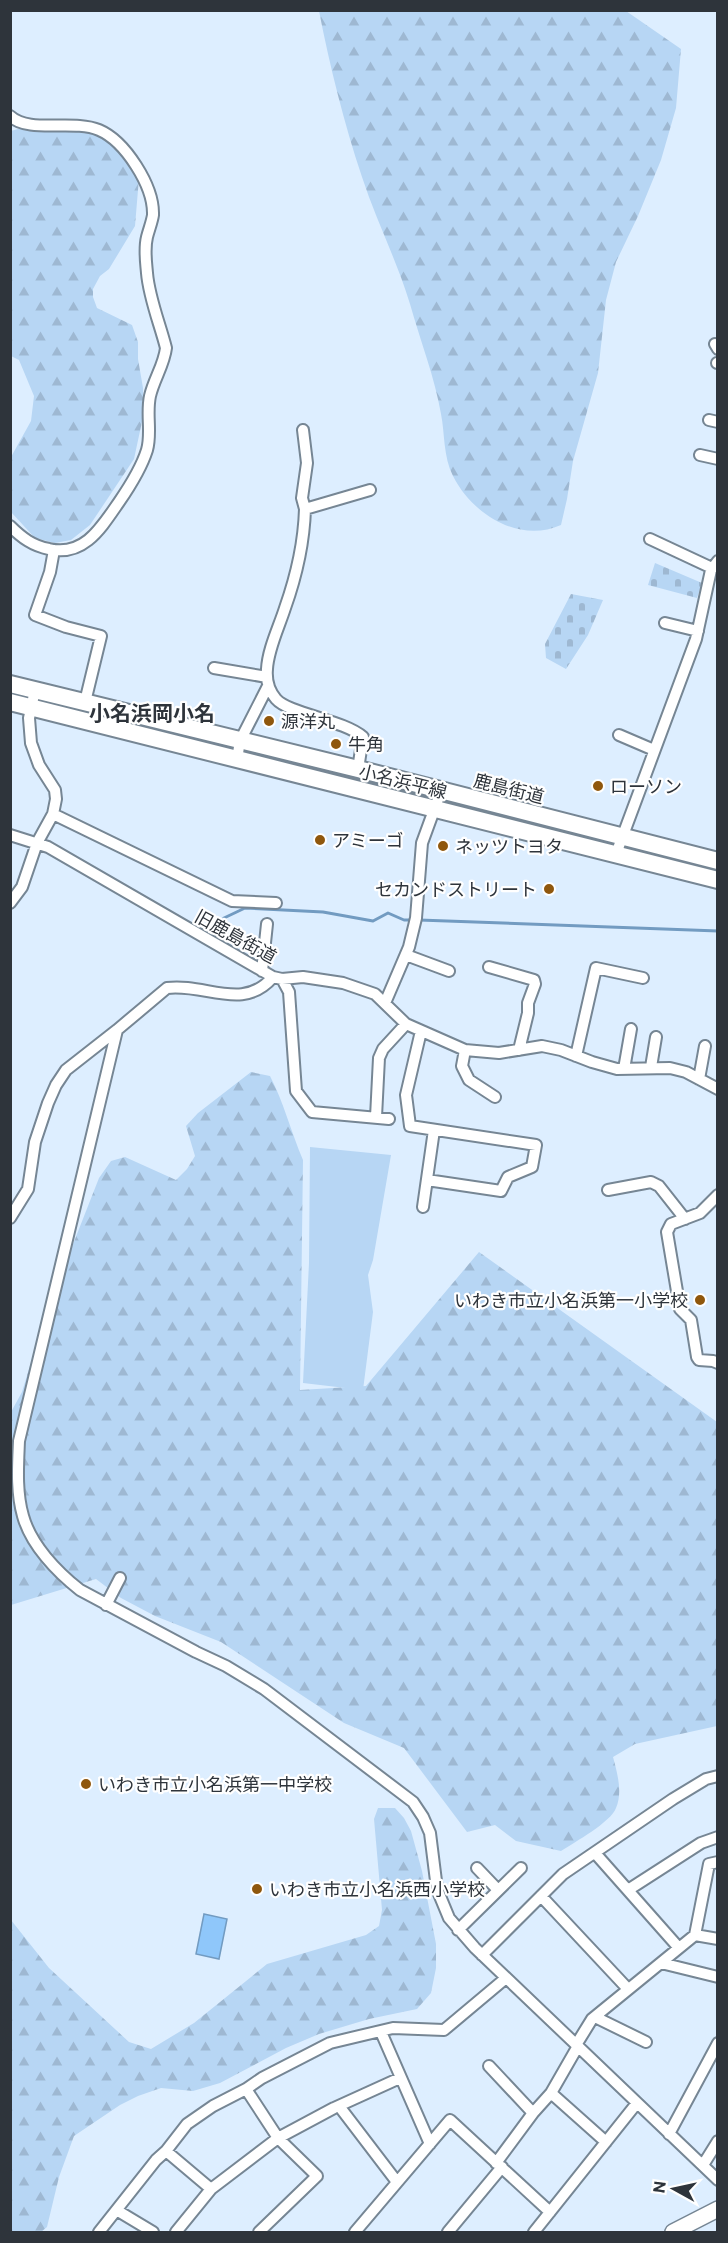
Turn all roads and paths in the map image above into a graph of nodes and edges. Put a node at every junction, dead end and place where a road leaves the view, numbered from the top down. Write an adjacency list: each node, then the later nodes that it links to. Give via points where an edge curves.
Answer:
1 (10, 116): 9 (street, via 27,125 75,125 113,137 136,166 153,214 147,237 147,279 166,348 147,411 147,450 132,483 104,524 74,550)
2 (303, 430): 6 (street, via 307,463 302,498)
3 (700, 454): 4 (street)
4 (717, 459)
5 (370, 490): 6 (street)
6 (305, 509): 14 (street, via 300,552 268,660)
7 (10, 526): 9 (street, via 30,543)
8 (650, 539): 10 (street)
9 (54, 550): 18 (street, via 35,615 101,636)
10 (715, 564): 12 (street)
11 (665, 623): 12 (street)
12 (698, 631): 22 (street)
13 (214, 669): 14 (street)
14 (267, 681): 21 (street); 24 (street, via 282,704 363,737)
15 (10, 684): 16 (main road, 鹿島街道)
16 (35, 690): 18 (main road, 鹿島街道); 19 (street)
17 (10, 702): 19 (main road, 小名浜平線)
18 (85, 702): 21 (main road, 鹿島街道)
19 (31, 706): 23 (main road, 小名浜平線); 27 (street, via 31,743 55,790)
20 (619, 735): 22 (street)
21 (240, 741): 23 (street); 24 (main road, 鹿島街道)
22 (654, 750): 29 (street)
23 (237, 759): 26 (main road, 小名浜平線)
24 (358, 769): 25 (main road, 鹿島街道)
25 (441, 790): 26 (street); 29 (main road, 鹿島街道)
26 (433, 809): 31 (main road, 小名浜平線); 37 (street, via 422,843 415,921)
27 (53, 814): 30 (street); 35 (street, via 232,901)
28 (10, 835): 30 (street, 旧鹿島街道)
29 (621, 836): 31 (street); 32 (main road, 鹿島街道)
30 (37, 843): 34 (street, via 22,887); 39 (street, 旧鹿島街道)
31 (616, 854): 33 (main road, 小名浜平線)
32 (717, 861)
33 (717, 880)
34 (10, 903)
35 (276, 903)
36 (267, 924): 39 (street)
37 (406, 955): 40 (street); 43 (street)
38 (489, 968): 51 (street, via 534,980)
39 (262, 971): 41 (street, 旧鹿島街道)
40 (449, 971)
41 (277, 978): 43 (street, 旧鹿島街道, via 343,983 375,994); 46 (street, via 251,993 239,995 201,988 167,988); 58 (street, via 289,992 296,1091 312,1113)
42 (643, 978): 52 (street, via 596,968)
43 (385, 1003): 44 (street, 旧鹿島街道)
44 (406, 1024): 47 (street, 旧鹿島街道); 58 (street, via 379,1058)
45 (631, 1029): 54 (street)
46 (117, 1030): 65 (street, via 66,1070 56,1085 35,1142 28,1189); 68 (street, via 19,1441)
47 (421, 1031): 50 (street, 旧鹿島街道); 60 (street, via 406,1095 410,1126)
48 (656, 1037): 53 (street)
49 (705, 1046): 55 (street)
50 (465, 1050): 51 (street, 旧鹿島街道); 57 (street, via 462,1066 469,1080)
51 (519, 1050): 52 (street, 旧鹿島街道, via 542,1046)
52 (576, 1056): 54 (street, 旧鹿島街道)
53 (651, 1067): 54 (street, 旧鹿島街道); 55 (street, 旧鹿島街道, via 670,1068)
54 (624, 1070)
55 (699, 1079): 56 (street, 旧鹿島街道)
56 (717, 1089)
57 (495, 1097)
58 (376, 1117): 59 (street)
59 (389, 1119)
60 (434, 1130): 61 (street); 61 (street, via 536,1145 532,1167 508,1177 501,1191)
61 (427, 1180): 64 (street)
62 (608, 1190): 66 (street, via 651,1182 659,1186)
63 (717, 1195): 66 (street, via 700,1213)
64 (423, 1207)
65 (10, 1218)
66 (685, 1219): 67 (street, via 667,1228 680,1309 691,1320 698,1359)
67 (717, 1363)
68 (16, 1501): 70 (street, via 28,1529 52,1564 73,1584)
69 (120, 1578): 70 (street)
70 (106, 1605): 80 (street, via 264,1689 413,1802 430,1833 437,1889)
71 (717, 1776): 73 (street, via 706,1779)
72 (717, 1837): 78 (street, via 701,1843)
73 (595, 1852): 78 (street); 79 (street, via 563,1874)
74 (717, 1862): 81 (street, via 709,1864)
75 (477, 1868): 77 (street)
76 (521, 1868): 77 (street)
77 (498, 1890): 80 (street)
78 (628, 1890): 83 (street)
79 (542, 1896): 84 (street); 88 (street)
80 (458, 1930): 84 (street)
81 (695, 1935): 82 (street); 83 (street)
82 (717, 1939)
83 (679, 1948): 85 (street)
84 (483, 1955): 87 (street)
85 (661, 1963): 86 (street); 88 (street)
86 (717, 1977)
87 (506, 1978): 90 (street, via 444,2030 393,2028); 93 (street)
88 (628, 1989): 89 (street)
89 (595, 2017): 91 (street); 93 (street)
90 (381, 2032): 95 (street); 96 (street, via 330,2043)
91 (646, 2042)
92 (717, 2043): 101 (street)
93 (577, 2045): 97 (street); 98 (street)
94 (489, 2066): 100 (street)
95 (400, 2078): 99 (street); 105 (street)
96 (246, 2090): 102 (street); 106 (street, via 187,2124)
97 (551, 2093): 100 (street); 104 (street)
98 (637, 2103): 101 (street); 104 (street)
99 (339, 2106): 102 (street); 110 (street)
100 (533, 2113): 107 (street)
101 (669, 2134): 108 (street)
102 (278, 2138): 111 (street); 118 (street, via 317,2176)
103 (717, 2141): 108 (street)
104 (606, 2142): 114 (street)
105 (430, 2144): 107 (street, via 450,2120); 110 (street)
106 (166, 2151): 111 (street); 113 (street)
107 (499, 2165): 114 (street); 120 (street)
108 (703, 2166): 109 (street)
109 (717, 2180)
110 (397, 2182): 119 (street)
111 (211, 2189): 117 (street)
112 (717, 2209): 122 (street)
113 (118, 2211): 115 (street); 116 (street)
114 (550, 2212): 121 (street)
115 (99, 2232)
116 (153, 2232)
117 (176, 2232)
118 (259, 2232)
119 (355, 2232)
120 (448, 2232)
121 (534, 2232)
122 (673, 2232)

